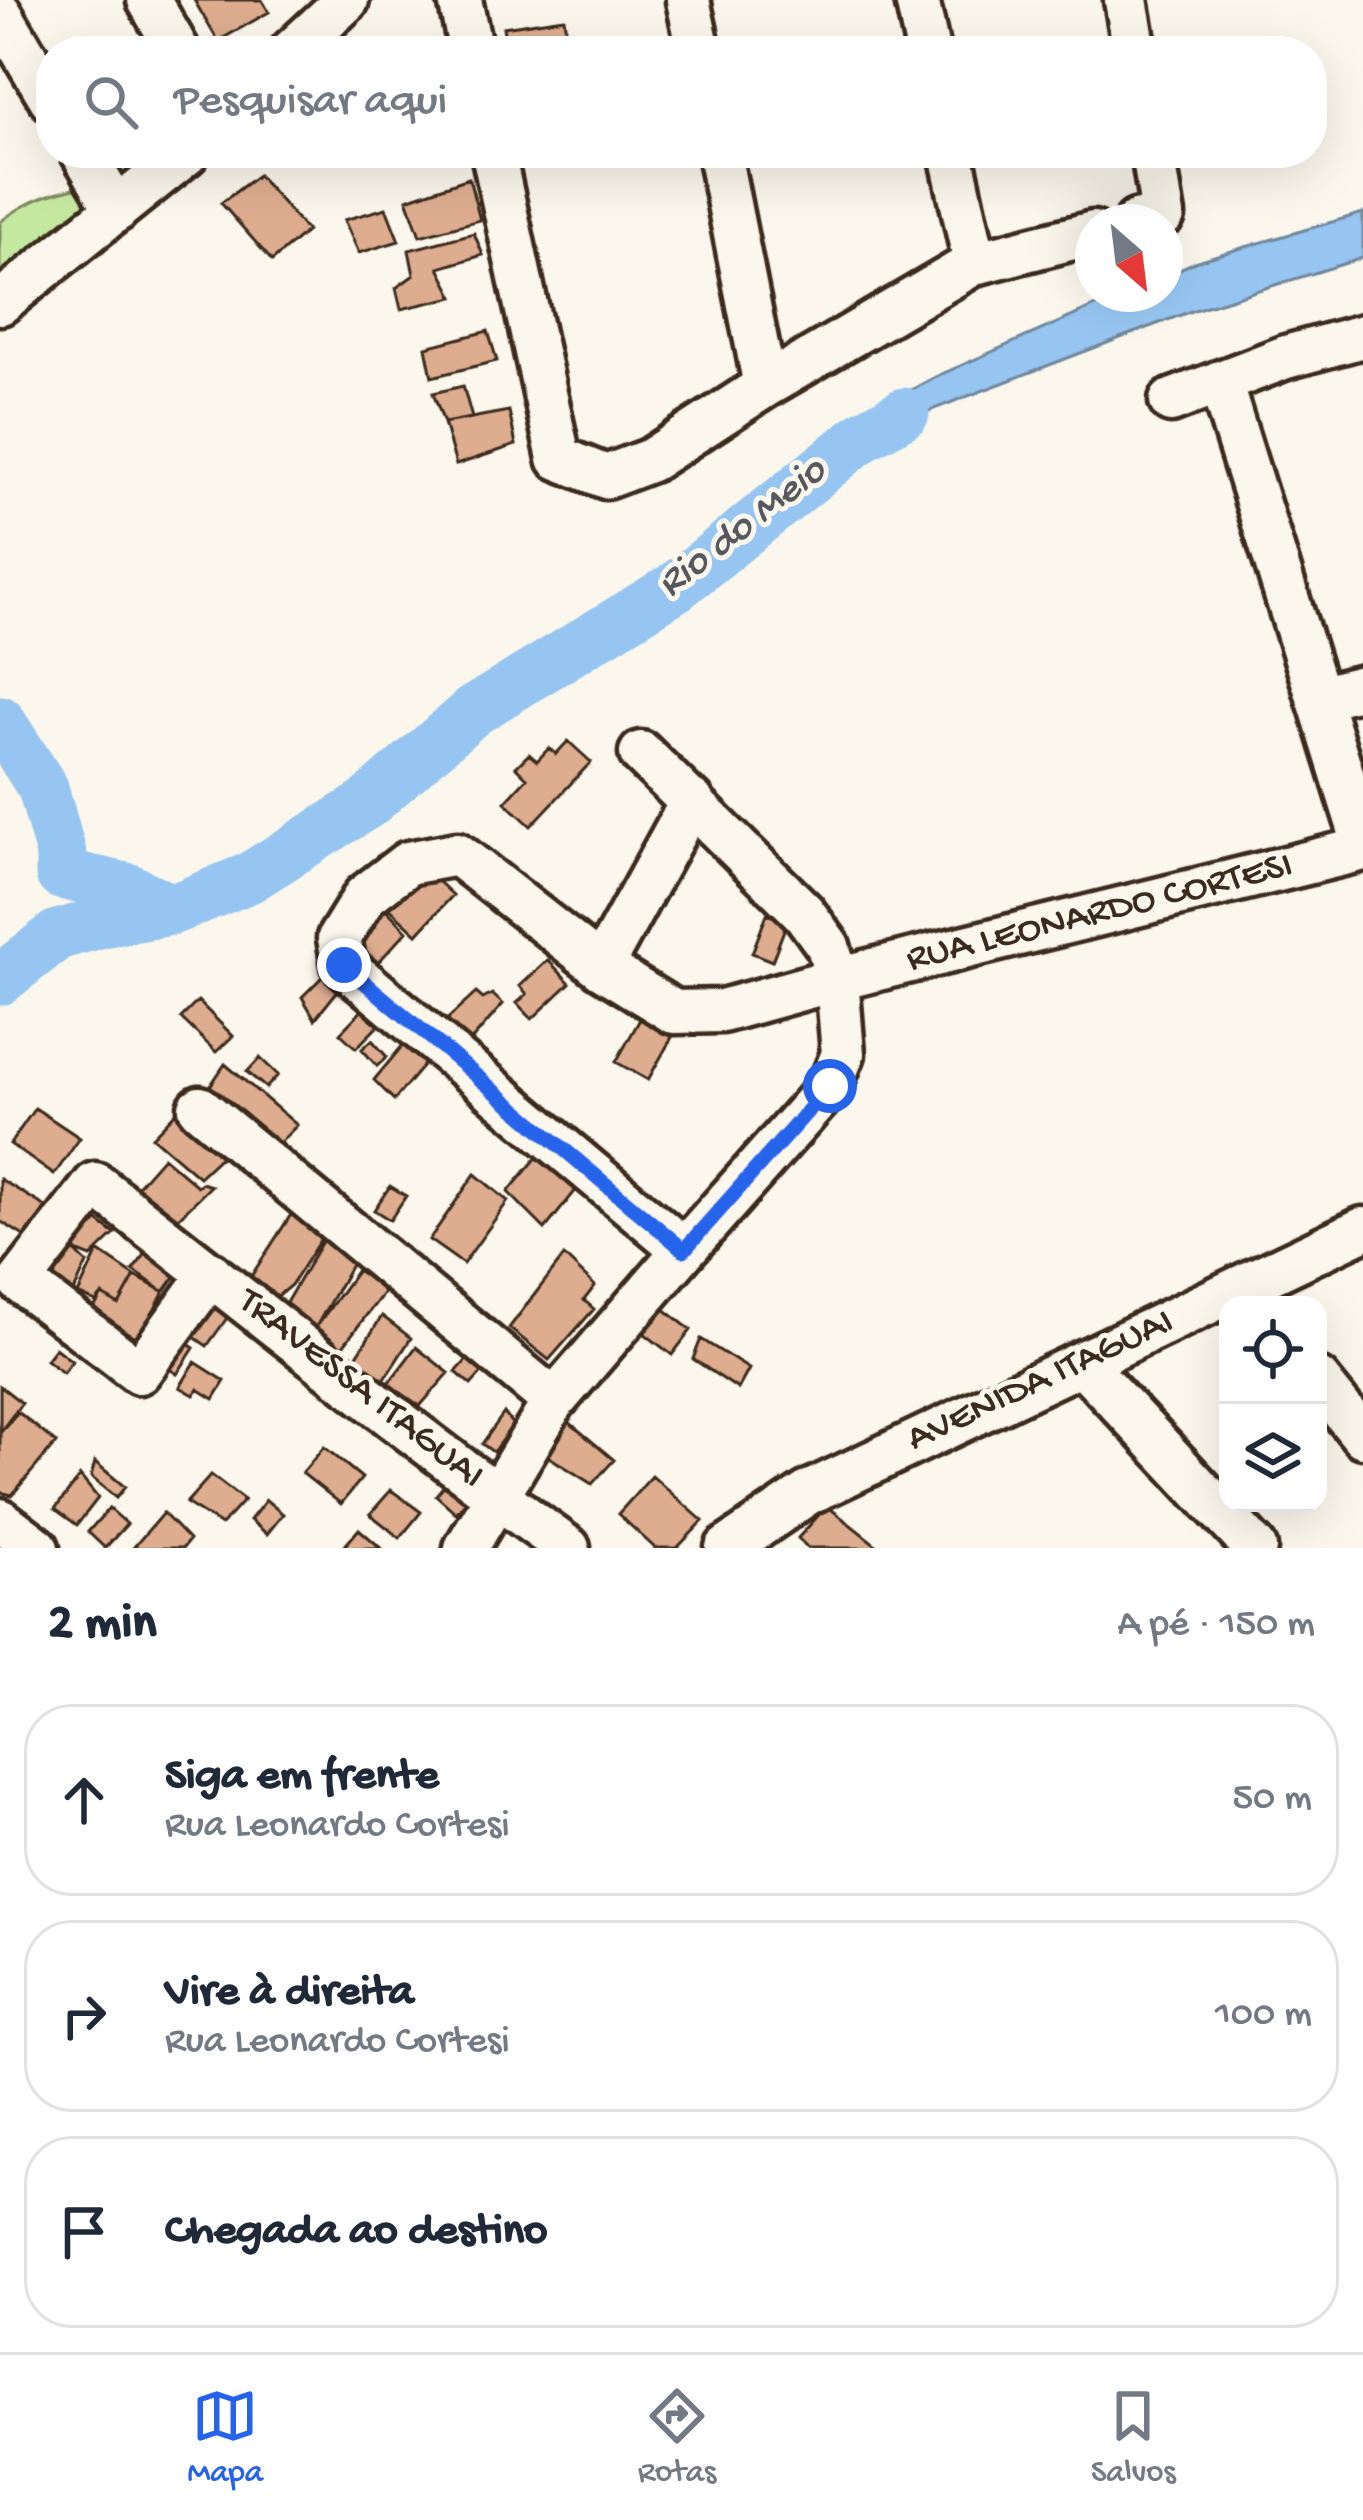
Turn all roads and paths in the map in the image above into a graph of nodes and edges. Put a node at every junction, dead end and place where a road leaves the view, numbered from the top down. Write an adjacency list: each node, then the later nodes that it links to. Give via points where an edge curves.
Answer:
1 (149, 0): 8 (street)
2 (347, 0): 9 (street)
3 (460, 0): 10 (street)
4 (688, 0): 11 (street)
5 (917, 0): 12 (street)
6 (1126, 0): 13 (street)
7 (3, 24): 14 (street)
8 (169, 36)
9 (308, 36)
10 (468, 36)
11 (696, 36)
12 (925, 36)
13 (1132, 36)
14 (36, 76)
15 (92, 168): 22 (street)
16 (169, 168): 22 (street)
17 (496, 168): 28 (street, via 559,458 606,477 651,460)
18 (722, 168): 28 (street)
19 (954, 168): 24 (street)
20 (1152, 168): 21 (street)
21 (1150, 204)
22 (117, 210): 25 (street)
23 (1075, 238): 24 (street)
24 (975, 263): 28 (street)
25 (0, 304)
26 (1363, 336): 27 (street)
27 (1220, 382): 29 (street); 31 (street)
28 (765, 386)
29 (1171, 401)
30 (1363, 687): 31 (street)
31 (1318, 698): 34 (street)
32 (641, 753): 33 (street)
33 (692, 801): 35 (street); 36 (street, via 805,913 828,946)
34 (1363, 845): 36 (street, RUA LEONARDO CORTESI)
35 (601, 967): 36 (street, RUA LEONARDO CORTESI, via 674,1012 722,1011); 39 (street, RUA LEONARDO CORTESI, via 457,854 408,863 364,896 338,938 344,965)
36 (837, 979): 39 (street, via 843,1054 830,1086)
37 (200, 1108): 45 (street)
38 (1363, 1229): 41 (street, AVENIDA ITAGUAI)
39 (684, 1250): 45 (street)
40 (211, 1274): 40 (street, TRAVESSA ITAGUAI, via 94,1184 20,1281 140,1372); 47 (street, TRAVESSA ITAGUAI)
41 (1250, 1296)
42 (1219, 1308): 43 (street, AVENIDA ITAGUAI)
43 (1082, 1363): 52 (street, AVENIDA ITAGUAI, via 808,1493); 53 (street)
44 (1327, 1391): 46 (street)
45 (554, 1401): 47 (street)
46 (1363, 1436)
47 (496, 1496): 50 (street); 51 (street, TRAVESSA ITAGUAI)
48 (0, 1520): 49 (street)
49 (37, 1548)
50 (466, 1548)
51 (568, 1548)
52 (727, 1548)
53 (1256, 1548)

